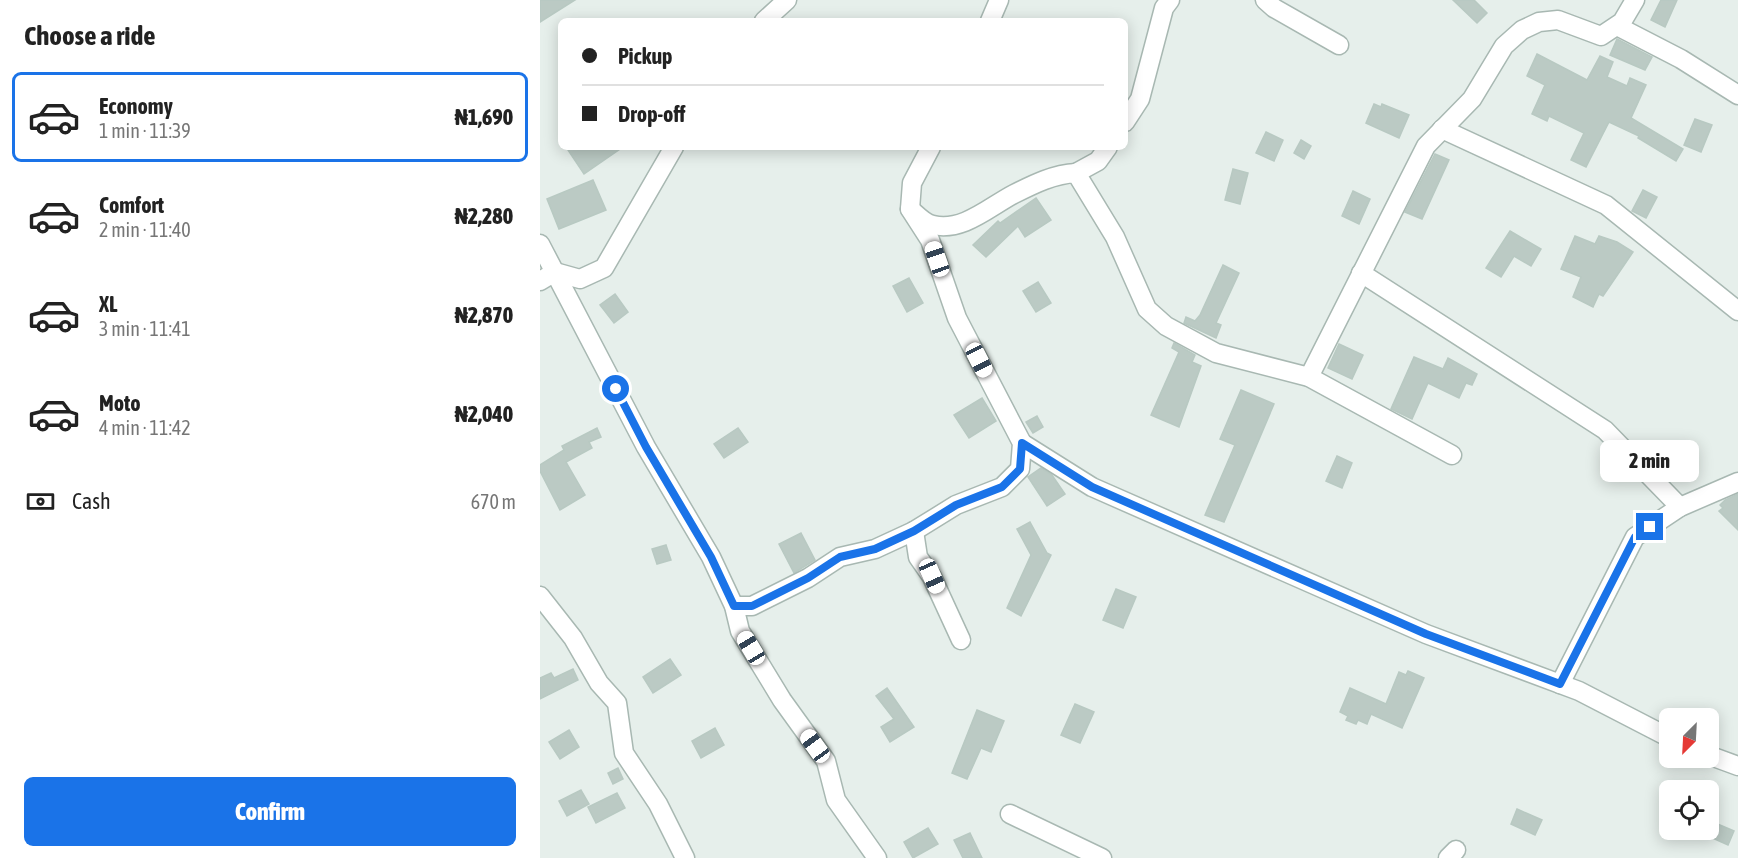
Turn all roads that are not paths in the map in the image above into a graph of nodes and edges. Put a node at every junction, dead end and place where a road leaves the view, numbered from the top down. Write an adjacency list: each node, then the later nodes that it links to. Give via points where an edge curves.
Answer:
1 (787, 0): 6 (street)
2 (999, 0): 7 (street)
3 (1170, 0): 11 (street, via 1164,8 1140,99)
4 (1265, 0): 9 (street)
5 (1635, 0): 8 (street)
6 (767, 18)
7 (991, 18)
8 (1617, 26): 10 (street, via 1681,59); 12 (street, via 1601,36 1557,20 1539,22 1522,30 1504,46 1472,99)
9 (1339, 45)
10 (1738, 95)
11 (1128, 117)
12 (1442, 129): 19 (street, via 1426,146); 21 (street, via 1606,205)
13 (672, 150): 20 (street, via 604,268 580,279)
14 (929, 150): 17 (street, via 912,183)
15 (1106, 150): 16 (street, via 1098,161)
16 (1076, 173): 17 (street, via 1059,174 1012,195 981,216 943,226 930,225); 22 (street, via 1115,237 1147,309 1160,321 1215,353)
17 (910, 209): 23 (street, via 930,240 957,318)
18 (540, 244): 20 (street)
19 (1361, 273): 22 (street); 26 (street, via 1605,430)
20 (548, 277): 29 (street, via 711,557)
21 (1738, 311)
22 (1309, 377): 24 (street)
23 (1022, 443): 27 (street, via 1020,469 1002,487 956,505); 31 (street, via 1092,487 1426,634)
24 (1452, 455)
25 (1738, 482): 26 (street)
26 (1680, 507): 31 (street, via 1635,537)
27 (914, 531): 29 (street, via 875,549 840,557 752,606); 30 (street, via 918,557 932,576)
28 (540, 596): 36 (street, via 617,703 624,753 658,804)
29 (734, 606): 37 (street, via 740,631 782,700 826,760 836,800)
30 (961, 640)
31 (1560, 684): 32 (street)
32 (1659, 732)
33 (1719, 759): 34 (street)
34 (1738, 766)
35 (1010, 814): 38 (street)
36 (685, 858)
37 (877, 858)
38 (1102, 858)

